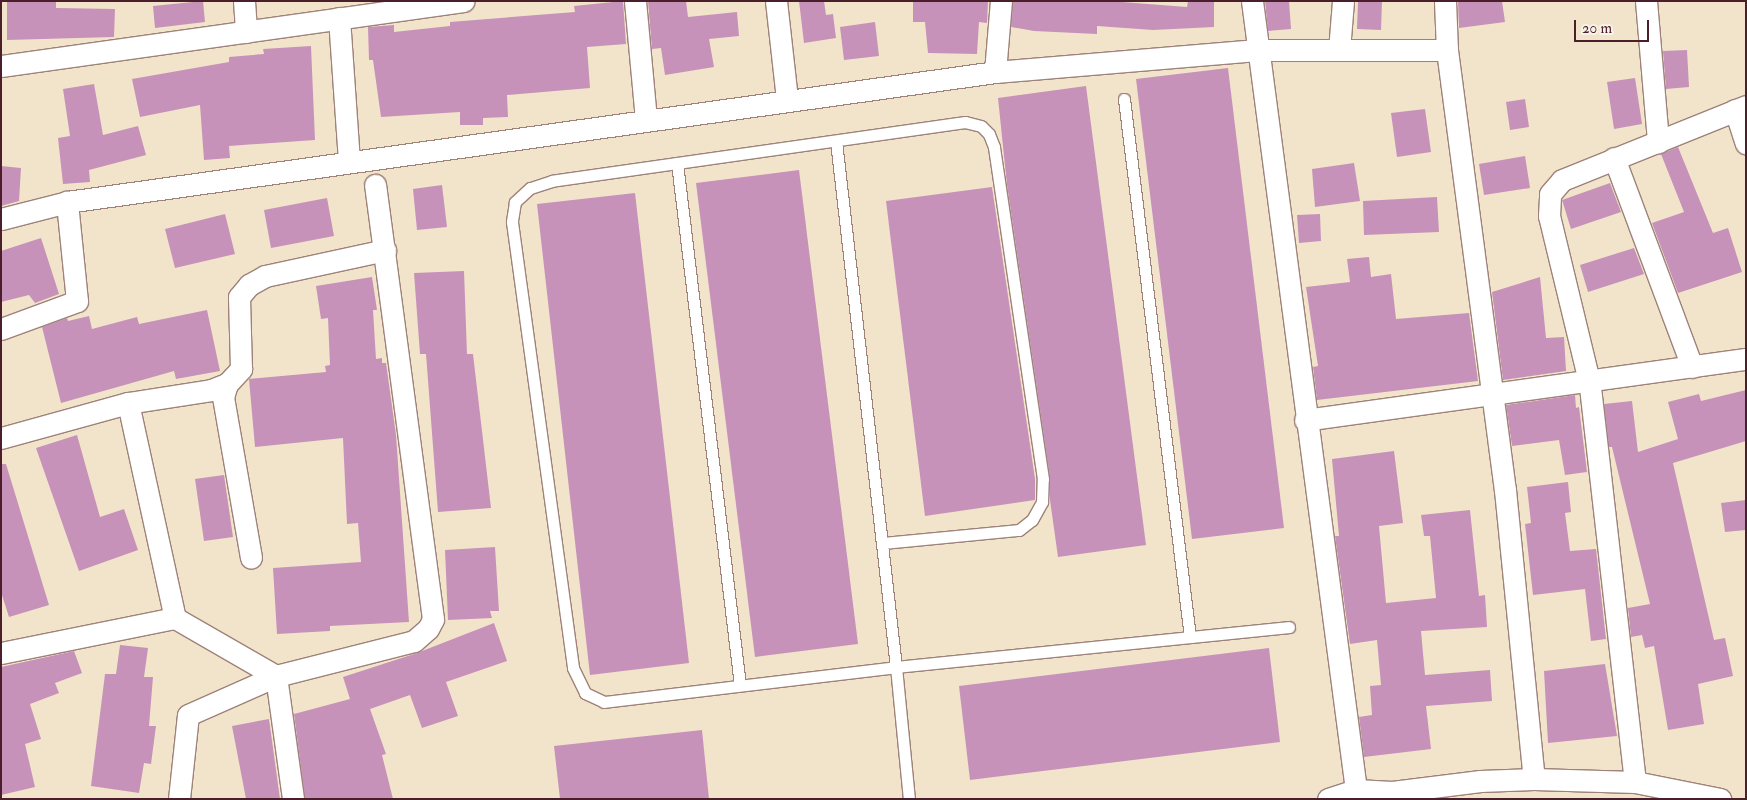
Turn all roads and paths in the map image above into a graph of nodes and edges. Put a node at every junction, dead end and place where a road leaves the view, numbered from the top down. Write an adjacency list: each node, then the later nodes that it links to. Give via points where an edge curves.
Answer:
1 (244, 1): 11 (street)
2 (634, 1): 20 (street)
3 (776, 1): 18 (street)
4 (1001, 1): 16 (street)
5 (1252, 1): 12 (street)
6 (1343, 1): 13 (street)
7 (1445, 1): 14 (street)
8 (1646, 1): 22 (street)
9 (456, 2): 10 (street)
10 (339, 18): 11 (street); 25 (street)
11 (246, 32): 15 (street)
12 (1257, 50): 13 (street); 16 (street); 38 (street)
13 (1339, 50): 14 (street)
14 (1447, 50): 36 (street)
15 (1, 66)
16 (995, 72): 18 (street)
17 (1124, 98): 44 (lane)
18 (787, 99): 20 (street)
19 (1740, 108): 22 (street); 23 (street)
20 (646, 119): 25 (street)
21 (836, 141): 26 (lane); 40 (lane); 40 (lane, via 965,122 981,126 990,134 1043,479 1042,502 1032,520 1019,530)
22 (1658, 142): 24 (street)
23 (1746, 143)
24 (1614, 158): 33 (street); 34 (street, via 1562,180 1550,194 1549,216)
25 (349, 162): 28 (street)
26 (678, 163): 48 (lane); 48 (lane, via 552,181 530,188 515,202 512,222 573,668 586,693 604,702)
27 (375, 185): 30 (street)
28 (67, 202): 29 (street); 31 (street, via 77,301)
29 (1, 219)
30 (385, 250): 35 (street, via 265,276 250,284 239,297 241,369); 47 (street, via 433,619 428,629 414,641)
31 (1, 329)
32 (1746, 359): 33 (street)
33 (1692, 366): 34 (street)
34 (1589, 381): 36 (street); 50 (street)
35 (227, 384): 37 (street, via 212,390); 41 (street, via 223,397)
36 (1490, 395): 38 (street); 49 (street, via 1505,490)
37 (128, 403): 39 (street); 42 (street)
38 (1305, 420): 51 (street)
39 (1, 438)
40 (883, 543): 46 (lane)
41 (251, 558)
42 (175, 618): 45 (street); 47 (street)
43 (1289, 627): 44 (lane)
44 (1190, 637): 46 (lane)
45 (1, 653)
46 (896, 667): 48 (lane); 58 (lane)
47 (276, 676): 56 (street, via 188,716); 57 (street)
48 (740, 685)
49 (1534, 779): 52 (street); 53 (street)
50 (1635, 782): 53 (street); 55 (street)
51 (1356, 790): 54 (street); 59 (street)
52 (1480, 790): 54 (street)
53 (1561, 790)
54 (1392, 795)
55 (1684, 796): 60 (street)
56 (180, 799)
57 (293, 799)
58 (909, 799)
59 (1328, 799)
60 (1720, 799)

